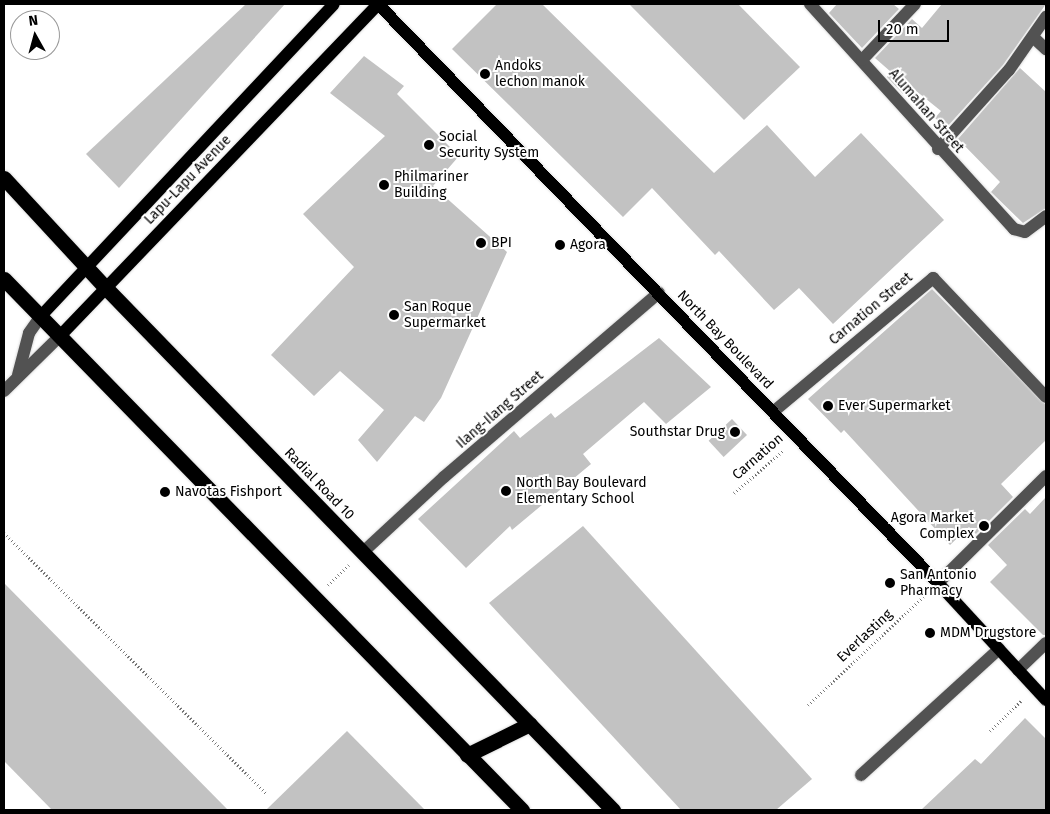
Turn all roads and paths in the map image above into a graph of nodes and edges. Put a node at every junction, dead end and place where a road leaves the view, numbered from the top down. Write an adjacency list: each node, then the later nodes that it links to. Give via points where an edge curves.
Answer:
1 (334, 4): 12 (main road, Lapu-Lapu Avenue)
2 (378, 4): 14 (main road, Lapu-Lapu Avenue); 15 (main road, North Bay Boulevard)
3 (810, 4): 8 (street, Alumahan Street)
4 (915, 4): 8 (street)
5 (1046, 17): 6 (street)
6 (1033, 37): 7 (street); 9 (street, via 1009,70)
7 (1046, 49)
8 (862, 60): 9 (street, Alumahan Street)
9 (938, 149): 11 (street, Alumahan Street, via 1014,229 1024,232)
10 (4, 178): 12 (highway, Radial Road 10)
11 (1046, 216)
12 (87, 269): 14 (highway, Radial Road 10); 16 (main road, Lapu-Lapu Avenue)
13 (4, 279): 16 (highway)
14 (106, 288): 17 (main road, Lapu-Lapu Avenue); 26 (highway, Radial Road 10)
15 (660, 293): 21 (main road, North Bay Boulevard); 26 (street, Ilang-Ilang Street)
16 (40, 317): 17 (highway); 18 (street, Lapu-Lapu Avenue, via 30,333)
17 (59, 337): 18 (street, Lapu-Lapu Avenue); 28 (highway)
18 (18, 375): 19 (street, Lapu-Lapu Avenue)
19 (4, 390)
20 (1046, 396): 21 (street, Carnation Street, via 933,278)
21 (773, 412): 22 (main road, North Bay Boulevard)
22 (798, 438): 24 (path, Carnation); 27 (main road, North Bay Boulevard)
23 (1046, 476): 27 (street)
24 (734, 493)
25 (4, 533): 39 (path)
26 (363, 552): 28 (path); 35 (highway, Radial Road 10)
27 (938, 583): 30 (main road, North Bay Boulevard); 34 (path, Everlasting)
28 (314, 597): 37 (highway)
29 (1046, 643): 31 (street)
30 (999, 649): 31 (main road, North Bay Boulevard); 38 (street)
31 (1018, 670): 32 (main road, North Bay Boulevard)
32 (1034, 688): 33 (main road, North Bay Boulevard); 36 (path)
33 (1046, 700)
34 (808, 705)
35 (530, 724): 37 (highway); 41 (highway, Radial Road 10)
36 (990, 731)
37 (467, 755): 40 (highway)
38 (861, 775)
39 (267, 794)
40 (522, 810)
41 (613, 810)

